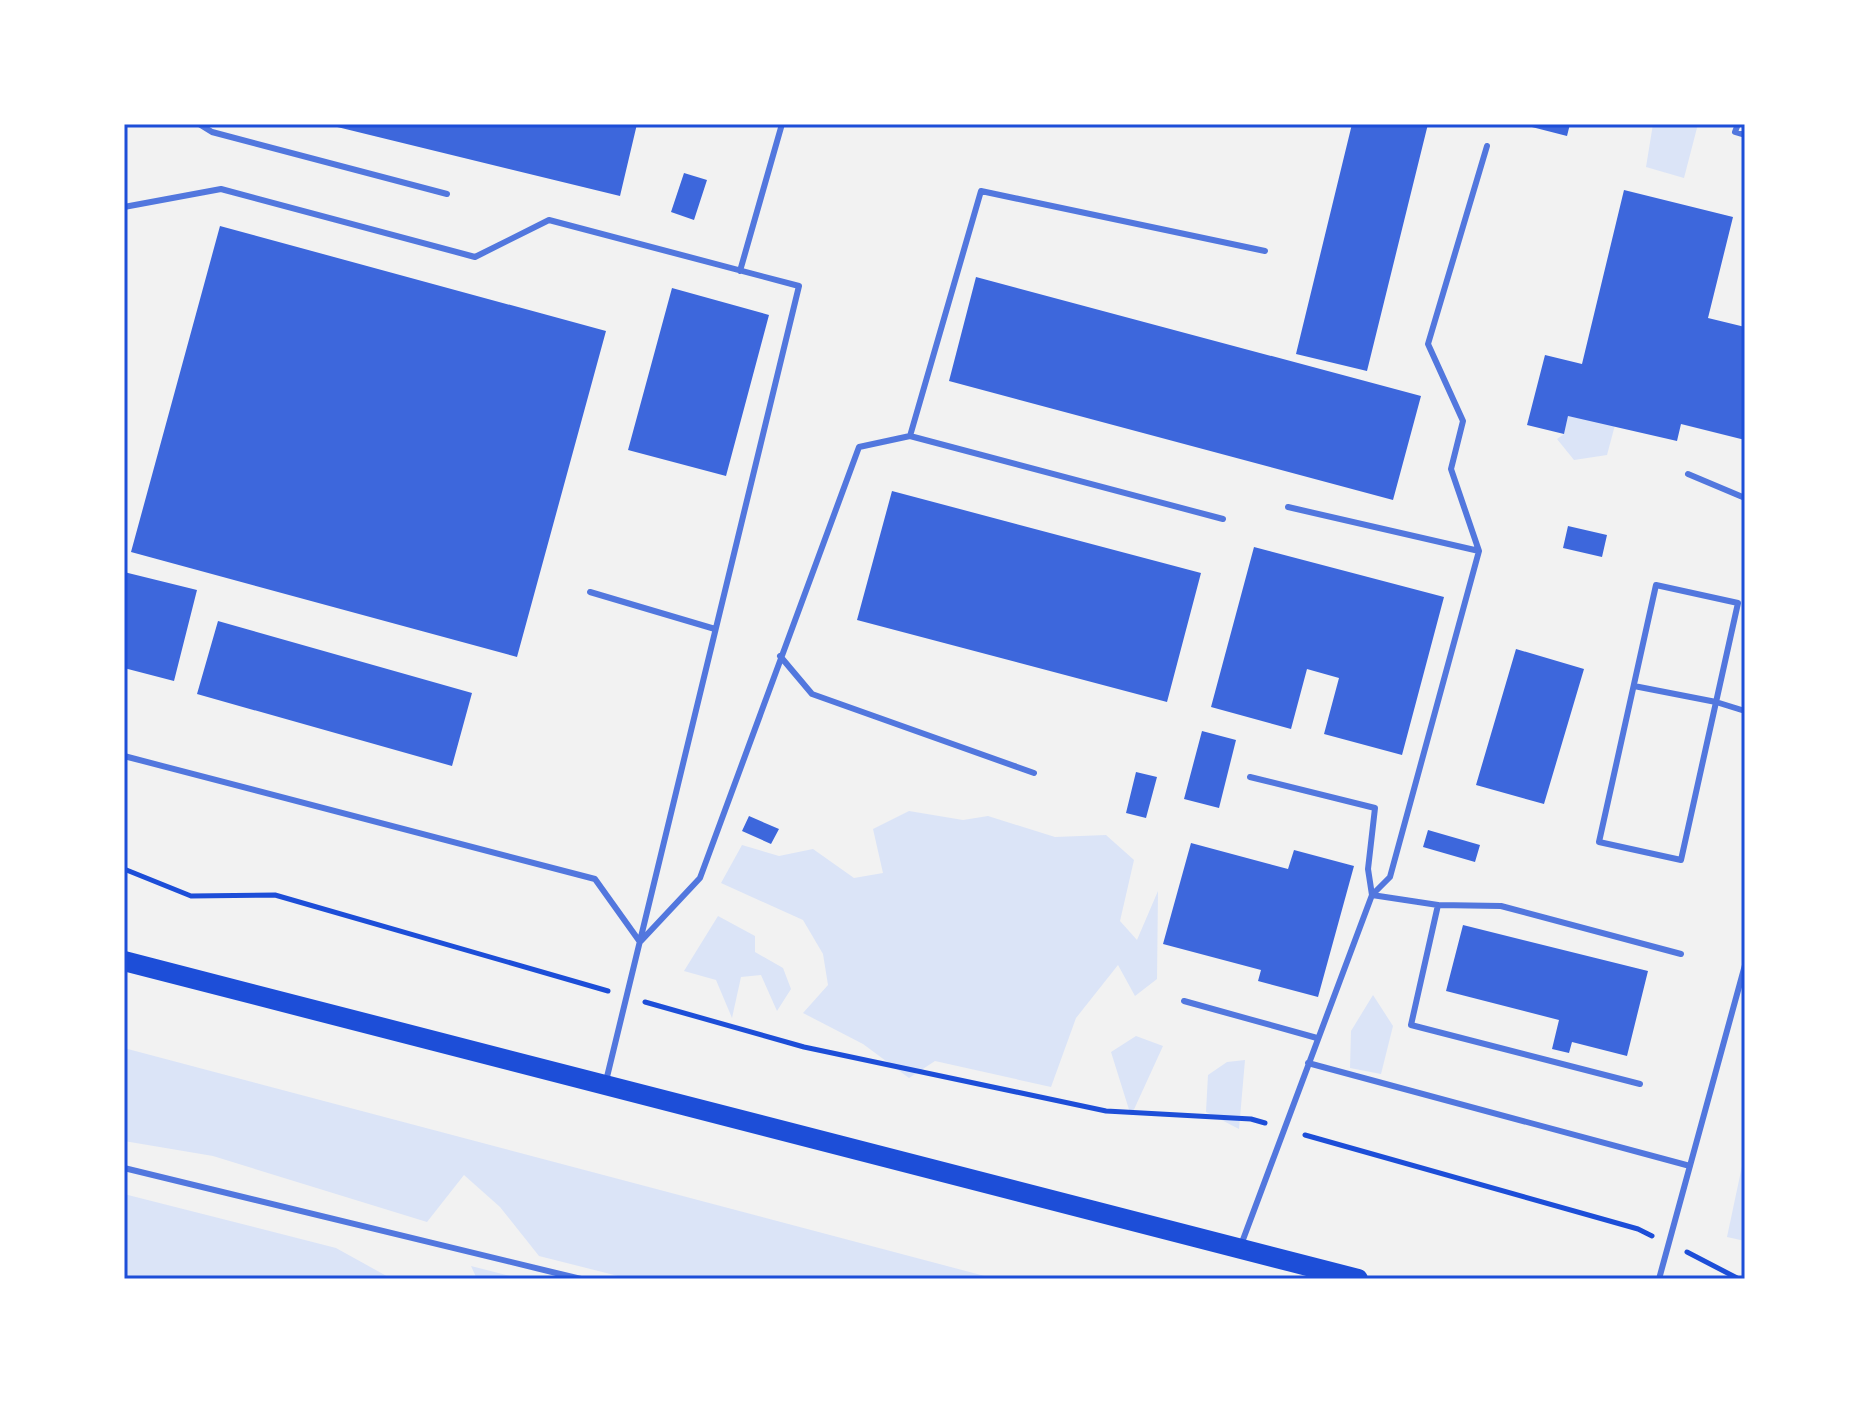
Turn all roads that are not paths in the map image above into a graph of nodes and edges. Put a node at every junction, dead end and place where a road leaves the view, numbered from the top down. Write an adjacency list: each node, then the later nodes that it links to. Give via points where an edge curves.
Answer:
1 (199, 124): 6 (lane, via 212,132)
2 (782, 124): 9 (lane)
3 (1738, 124): 4 (lane, via 1735,132)
4 (1745, 135)
5 (1487, 146): 15 (lane, via 1428,344 1463,421 1451,469)
6 (447, 194)
7 (124, 207): 9 (lane, via 221,189 475,257 549,220)
8 (1265, 251): 10 (lane, via 981,191)
9 (740, 271): 17 (lane, via 799,286)
10 (910, 436): 14 (lane); 18 (lane, via 859,447)
11 (1688, 474): 12 (lane)
12 (1745, 498)
13 (1288, 507): 15 (lane)
14 (1223, 519)
15 (1479, 551): 25 (lane, via 1390,877)
16 (590, 592): 17 (lane)
17 (715, 629): 27 (lane)
18 (780, 656): 23 (lane, via 812,694); 27 (lane, via 700,878)
19 (1634, 686): 20 (lane); 20 (lane, via 1656,585 1738,603); 20 (lane, via 1599,842 1681,860)
20 (1716, 702): 21 (lane)
21 (1745, 711)
22 (124, 756): 27 (lane, via 595,879)
23 (1034, 773)
24 (1250, 777): 25 (lane, via 1375,808 1368,869)
25 (1372, 895): 26 (lane); 32 (lane)
26 (1438, 905): 28 (lane, via 1501,906); 34 (lane, via 1411,1025)
27 (640, 942): 35 (lane)
28 (1681, 954)
29 (124, 961): 35 (main road)
30 (1745, 965): 36 (lane)
31 (1184, 1001): 32 (lane)
32 (1317, 1038): 33 (lane)
33 (1308, 1063): 36 (lane); 38 (lane)
34 (1640, 1084)
35 (605, 1085): 38 (main road)
36 (1690, 1166): 41 (lane)
37 (124, 1168): 39 (lane)
38 (1239, 1248): 40 (main road)
39 (581, 1279)
40 (1358, 1279)
41 (1659, 1279)

